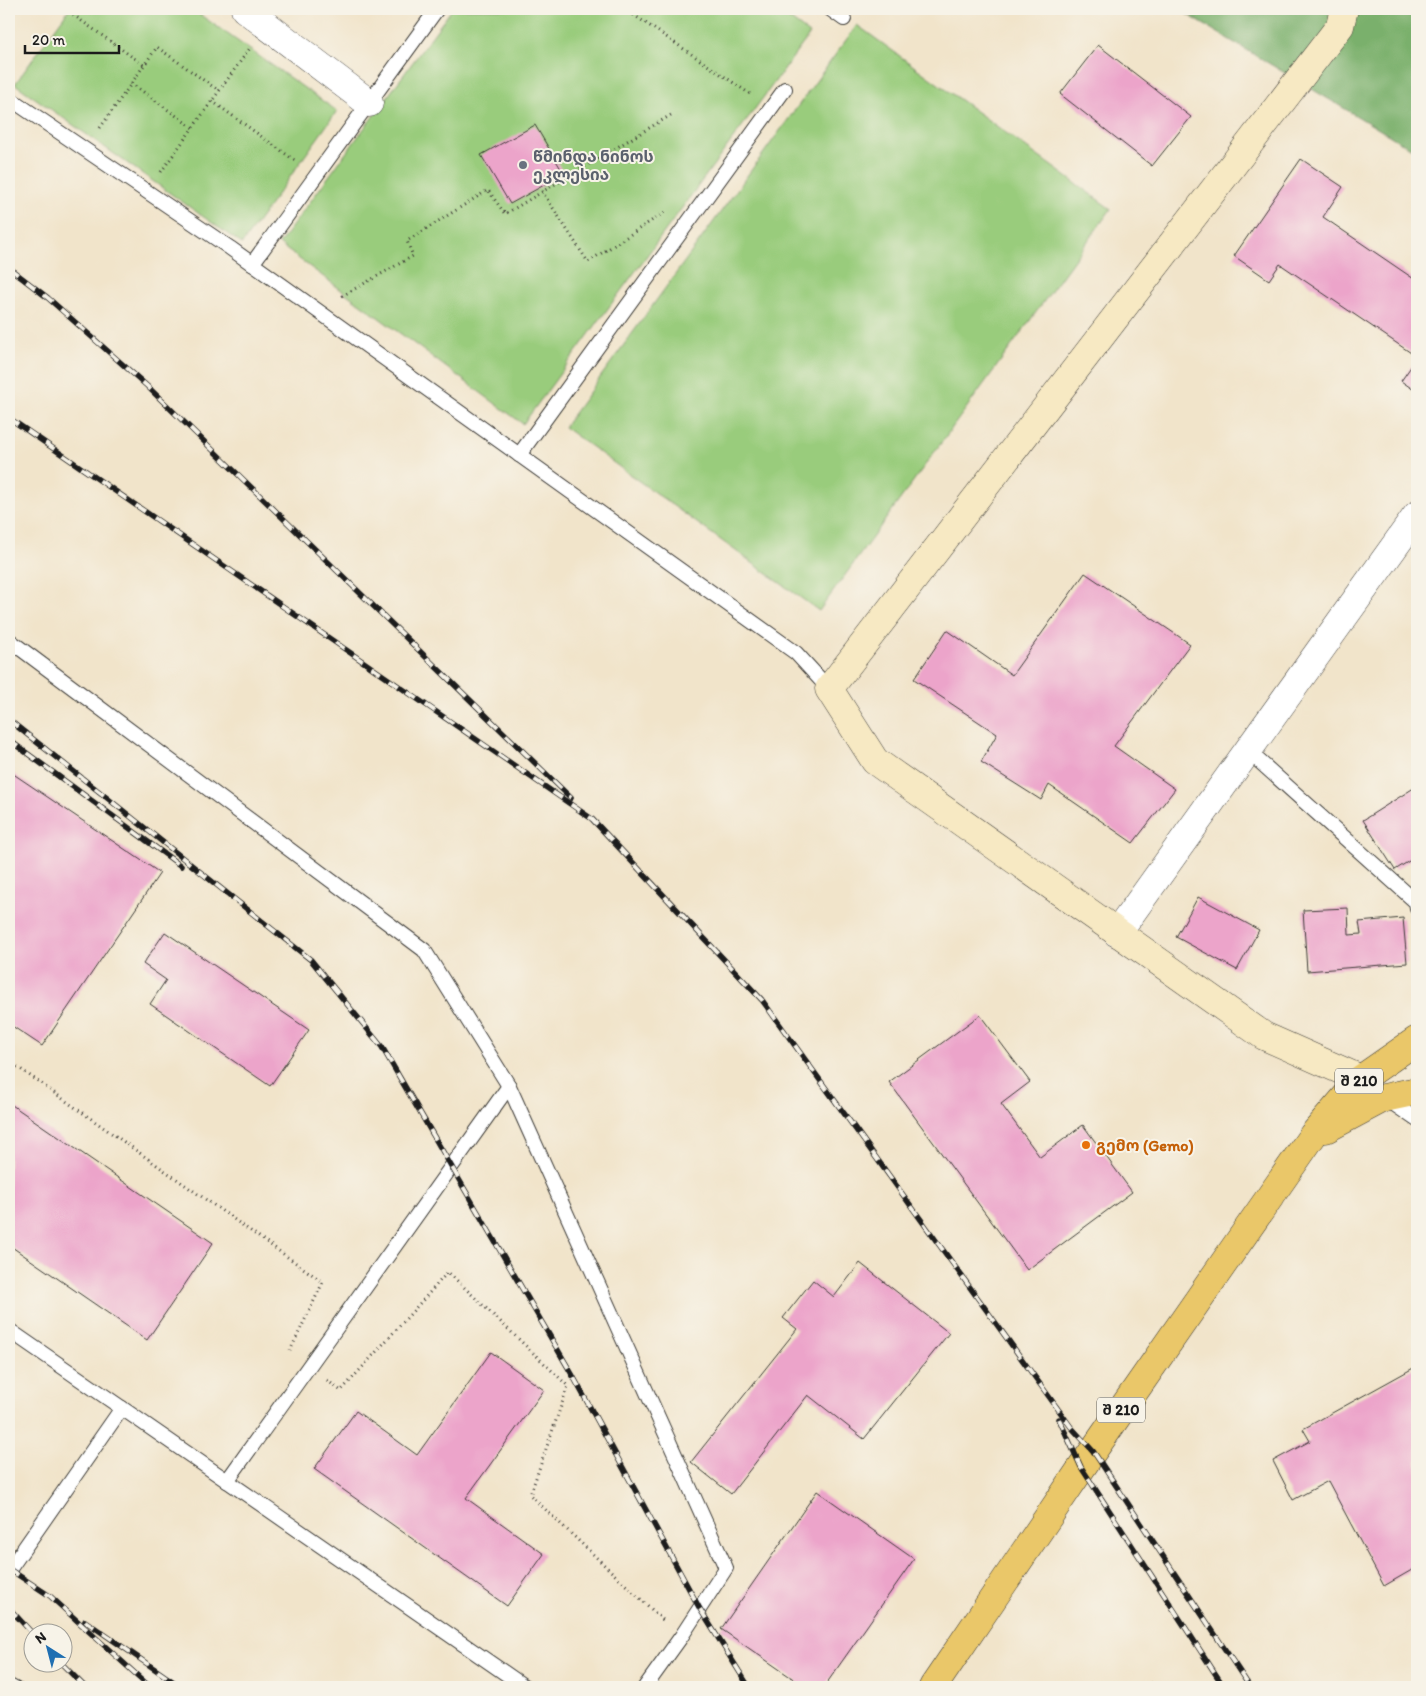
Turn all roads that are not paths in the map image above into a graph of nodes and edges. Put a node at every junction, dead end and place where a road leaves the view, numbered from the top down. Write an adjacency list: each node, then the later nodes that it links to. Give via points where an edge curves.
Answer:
1 (245, 9): 8 (street)
2 (437, 9): 8 (lane)
3 (830, 9): 5 (lane)
4 (1344, 9): 13 (street, via 1340,26)
5 (844, 19)
6 (785, 89): 10 (lane)
7 (9, 98): 9 (lane)
8 (369, 103): 9 (lane)
9 (252, 264): 10 (lane)
10 (519, 455): 13 (lane, via 796,653)
11 (1417, 515): 14 (street)
12 (9, 640): 19 (lane, via 424,950)
13 (829, 689): 16 (street, via 875,761)
14 (1248, 751): 15 (lane, via 1416,902); 16 (street)
15 (1417, 908)
16 (1117, 933): 18 (street, via 1264,1036)
17 (1417, 1040): 18 (main road, შ 210)
18 (1361, 1079): 23 (main road, შ 210)
19 (508, 1086): 26 (lane); 29 (lane, via 726,1568)
20 (1417, 1091): 21 (main road, შ 210)
21 (1384, 1098): 22 (lane); 23 (main road, შ 210)
22 (1417, 1120)
23 (1313, 1135): 30 (main road, შ 210, via 1093,1450)
24 (9, 1330): 25 (lane)
25 (122, 1408): 26 (lane); 27 (lane)
26 (227, 1482): 28 (lane)
27 (9, 1570)
28 (525, 1687)
29 (645, 1687)
30 (933, 1687)

